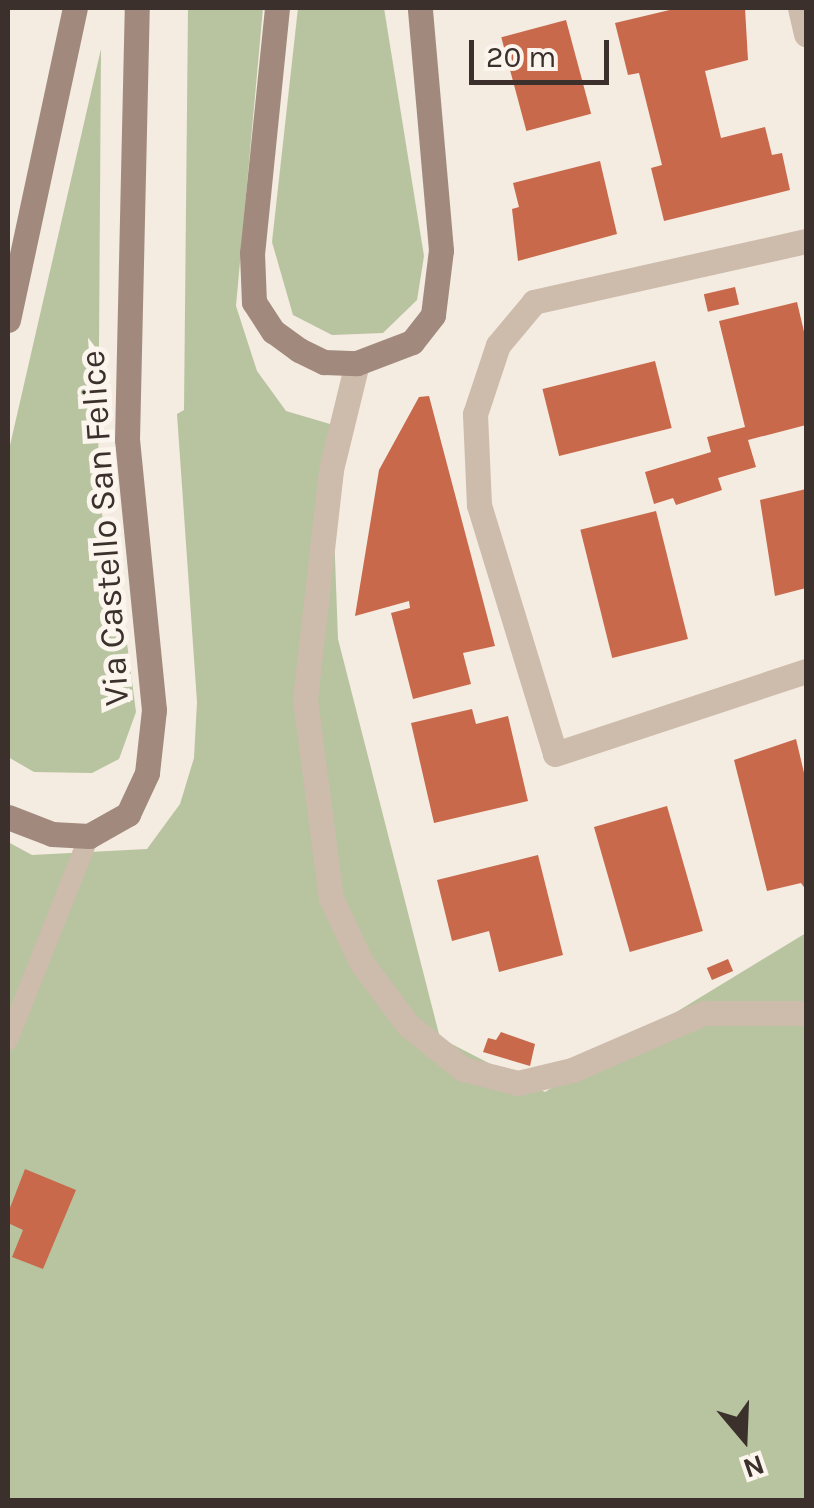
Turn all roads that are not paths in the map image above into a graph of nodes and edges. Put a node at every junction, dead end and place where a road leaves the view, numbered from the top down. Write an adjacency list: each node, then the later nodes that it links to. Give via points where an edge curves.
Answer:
1 (75, 8): 8 (street)
2 (137, 8): 12 (street, Via Castello San Felice, via 127,438 154,710 147,773 128,814)
3 (277, 8): 9 (street, via 252,253 254,302 274,332 299,350 324,362)
4 (420, 8): 9 (street, via 441,250 433,315 412,342)
5 (800, 8): 6 (street)
6 (806, 34)
7 (806, 241): 10 (street, via 534,302 498,346 475,414 479,505 555,754)
8 (8, 320)
9 (358, 363): 13 (street, via 330,470 305,699 331,898 360,962 408,1025 463,1068 518,1083 572,1070 704,1013)
10 (806, 671)
11 (8, 817): 12 (street, via 52,834)
12 (89, 836): 14 (lane)
13 (806, 1013)
14 (8, 1040)

